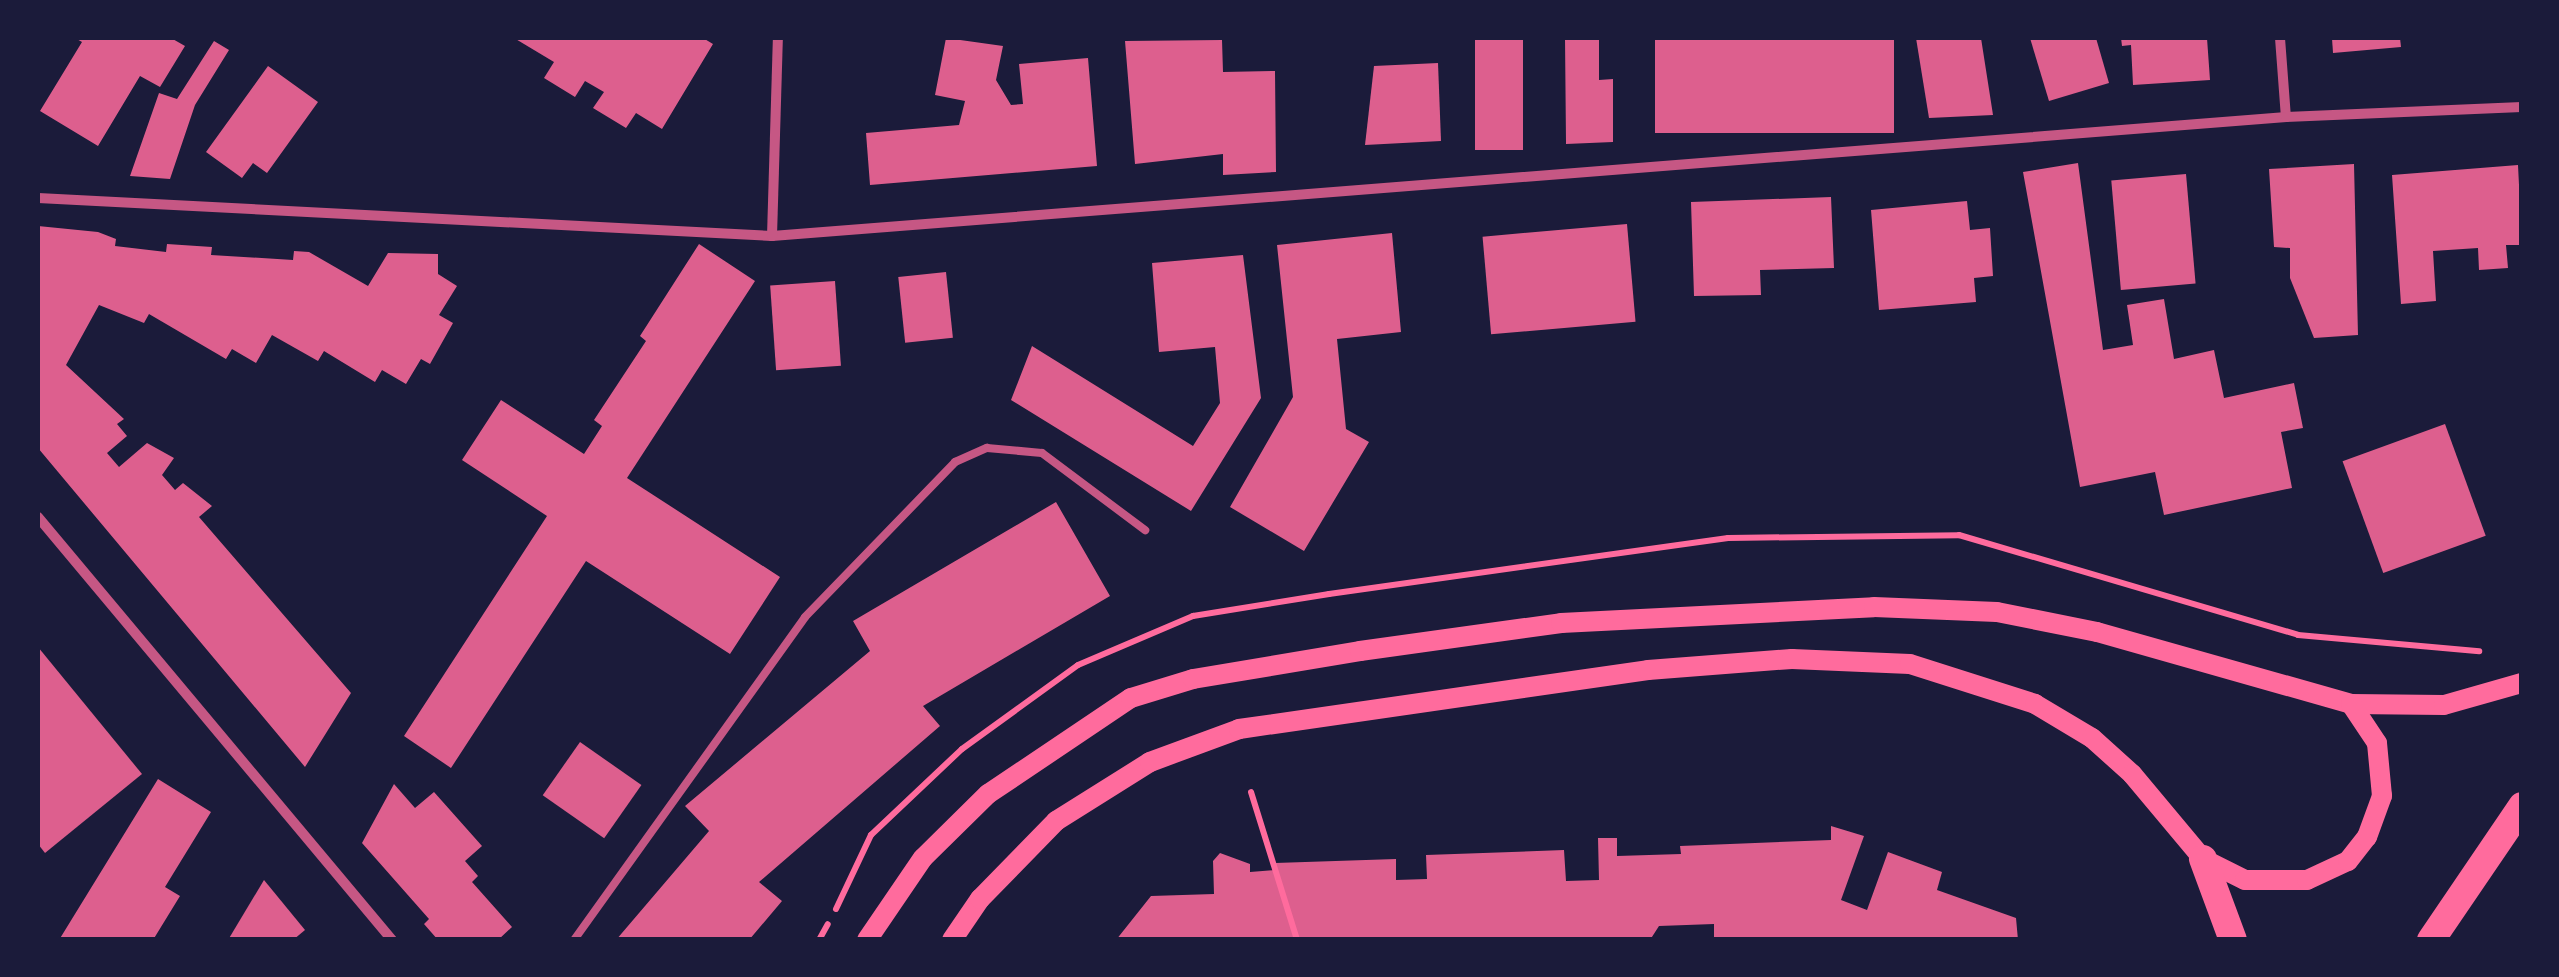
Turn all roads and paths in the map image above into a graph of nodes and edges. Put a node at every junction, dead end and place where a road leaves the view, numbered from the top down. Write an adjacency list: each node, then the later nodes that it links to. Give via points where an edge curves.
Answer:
1 (778, 38): 6 (street)
2 (2280, 38): 4 (street)
3 (2522, 107): 4 (street)
4 (2286, 117): 6 (street)
5 (38, 198): 6 (street)
6 (772, 236)
7 (38, 518): 15 (street)
8 (1145, 530): 16 (lane, via 1042,453 987,448 955,462 805,617)
9 (2522, 683): 10 (main road, via 2444,705)
10 (2350, 704): 13 (main road, via 2376,743 2382,796 2367,837 2348,862 2307,880 2268,883 2245,880); 18 (main road, via 2098,632 1997,612 1874,607 1581,622 1360,651 1193,679 1132,698 988,794 923,858)
11 (1251, 792): 20 (path)
12 (2522, 806): 22 (highway)
13 (2203, 859): 19 (main road, via 2132,774 2092,738 2035,704 1910,664 1792,659 1648,670 1239,729 1124,775 1056,821 980,899); 21 (highway)
14 (830, 922): 17 (path)
15 (392, 940)
16 (574, 940)
17 (819, 940)
18 (867, 940)
19 (952, 940)
20 (1297, 940)
21 (2232, 940)
22 (2431, 940)

